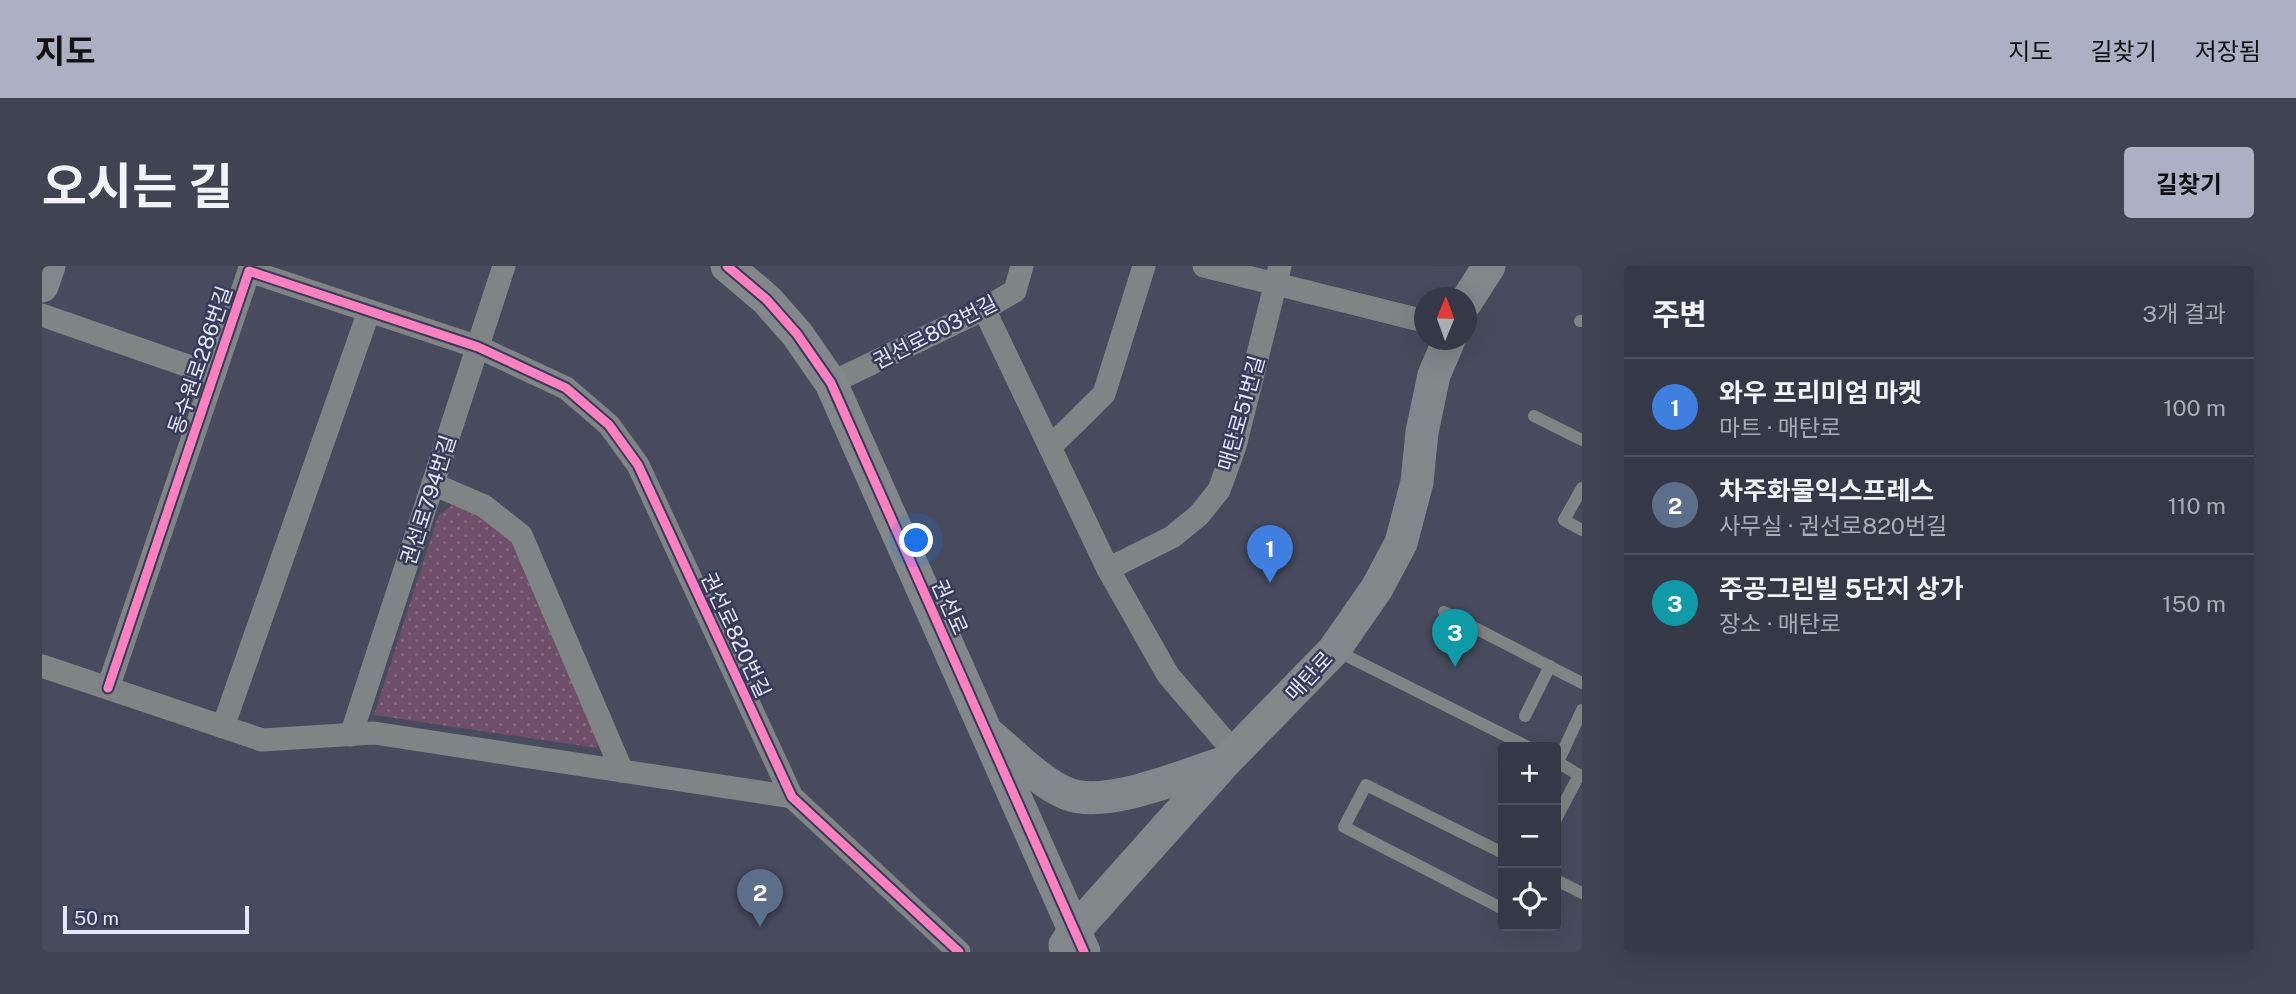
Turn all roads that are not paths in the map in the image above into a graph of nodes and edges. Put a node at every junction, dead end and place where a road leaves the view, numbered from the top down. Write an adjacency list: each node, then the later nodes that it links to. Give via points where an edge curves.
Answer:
1 (49, 266): 9 (street)
2 (504, 266): 15 (street, 권선로794번길)
3 (727, 266): 18 (street, 권선로, via 767,300)
4 (1022, 266): 11 (street, 권선로803번길, via 1015,291)
5 (1144, 266): 21 (street, via 1104,394)
6 (1204, 266): 8 (street)
7 (1489, 266): 10 (street)
8 (1278, 275): 14 (street); 25 (street, 매탄로51번길, via 1236,446 1219,490 1172,537)
9 (42, 286)
10 (1474, 287)
11 (984, 309): 18 (street, 권선로803번길); 21 (street)
12 (369, 311): 15 (street, 동수원로286번길); 17 (street, 동수원로286번길, via 249,271); 34 (street)
13 (42, 314): 17 (street)
14 (1414, 318)
15 (478, 347): 22 (street, 권선로794번길); 42 (street, 권선로820번길, via 566,387 609,425 638,465)
16 (1444, 350): 27 (street, 매탄로, via 1434,375 1417,482 1401,543 1377,588)
17 (214, 375): 31 (street, 동수원로286번길)
18 (831, 383): 35 (street, 권선로)
19 (1534, 416): 20 (lane)
20 (1582, 440)
21 (1050, 447): 25 (street)
22 (433, 484): 36 (street, 권선로794번길); 41 (street, via 484,506 521,535)
23 (1582, 488): 24 (lane, via 1564,520)
24 (1582, 530)
25 (1108, 569): 39 (street, via 1168,675)
26 (1444, 612): 29 (lane)
27 (1334, 650): 37 (lane); 39 (street, 매탄로)
28 (42, 666): 31 (street)
29 (1550, 666): 30 (lane); 33 (lane)
30 (1582, 682)
31 (108, 688): 34 (street)
32 (1582, 710): 38 (lane)
33 (1525, 716)
34 (223, 727): 36 (street, via 262,740)
35 (987, 732): 39 (street, via 1048,783 1083,798 1124,795); 48 (street, 권선로)
36 (351, 735): 41 (street, via 374,733)
37 (1518, 742)
38 (1561, 754)
39 (1230, 757): 48 (street, 매탄로)
40 (1561, 764): 43 (lane, via 1579,775)
41 (622, 771): 42 (street)
42 (792, 797): 49 (street, 권선로820번길)
43 (1561, 809)
44 (1498, 851): 47 (lane, via 1366,785 1344,827)
45 (1561, 882): 46 (lane)
46 (1582, 893)
47 (1498, 906)
48 (1073, 945)
49 (959, 952)

